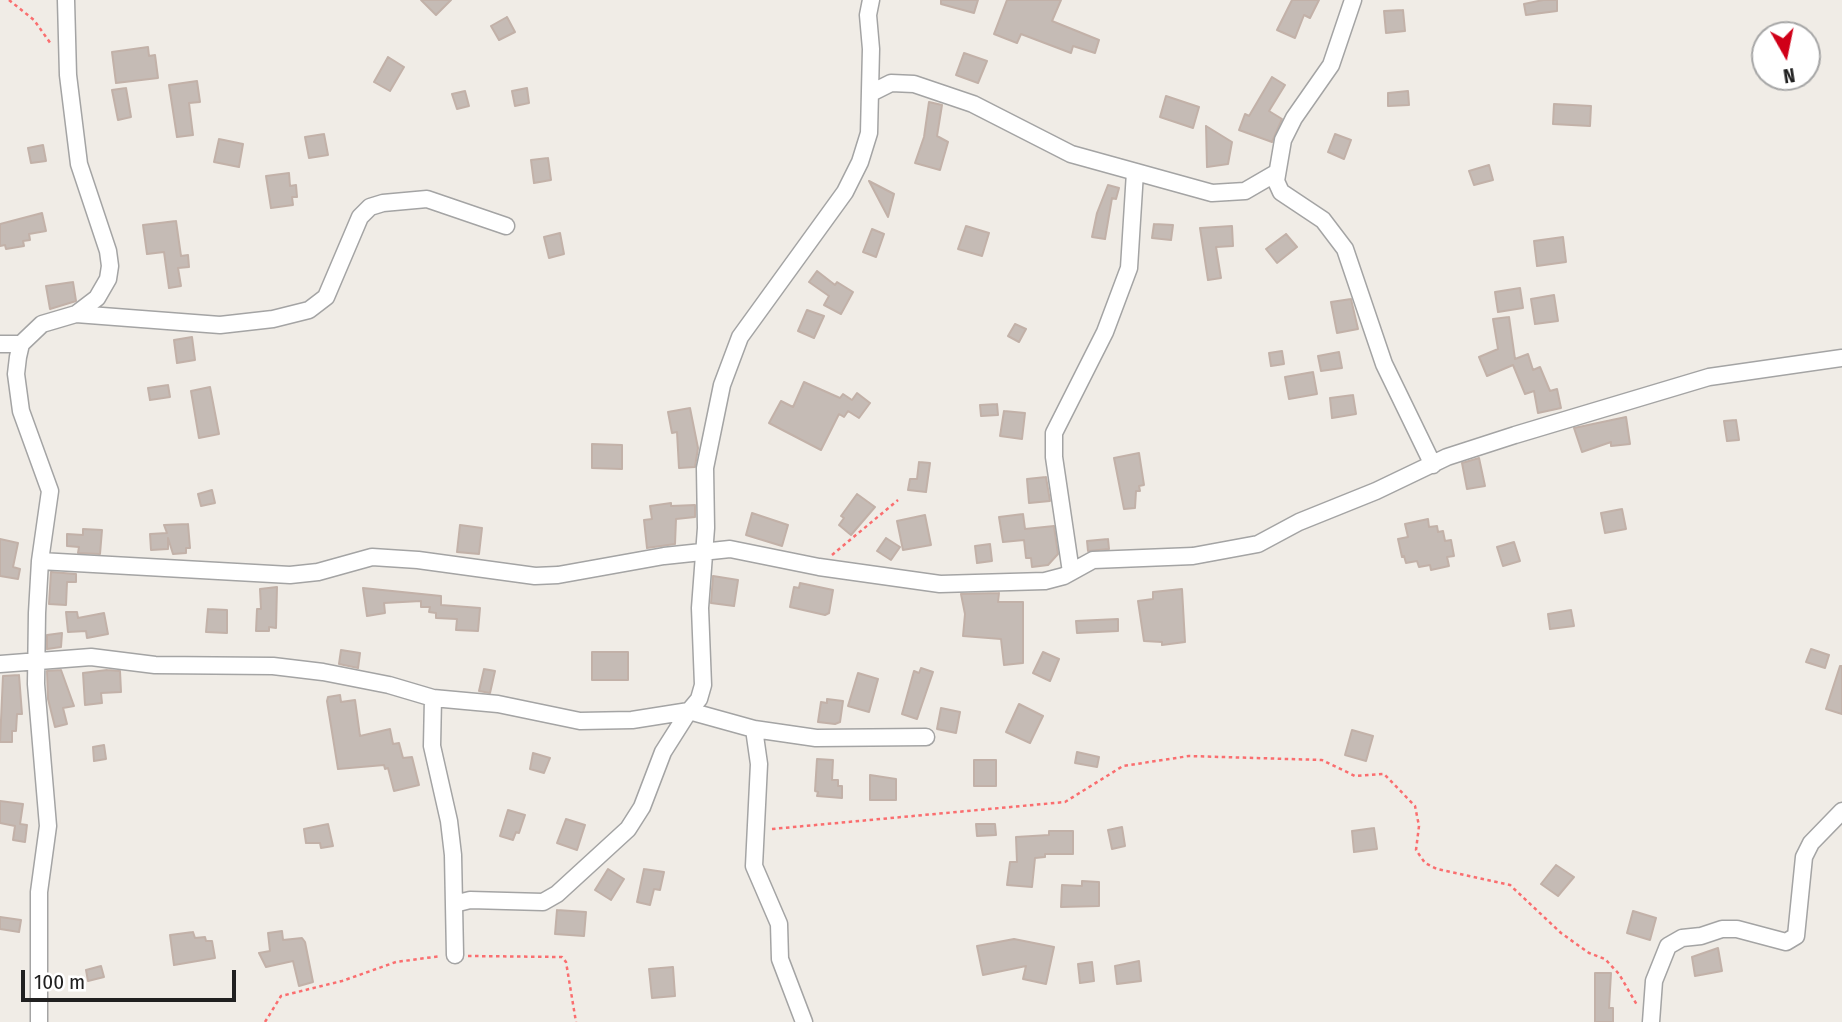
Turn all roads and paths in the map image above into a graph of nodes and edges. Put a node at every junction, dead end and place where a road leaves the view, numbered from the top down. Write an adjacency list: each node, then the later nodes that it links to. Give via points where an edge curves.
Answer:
1 (9, 0): 5 (path, via 34,20)
2 (66, 0): 10 (street, via 77,154 110,266 97,298)
3 (872, 0): 6 (street, via 868,15)
4 (1353, 0): 8 (street, via 1336,55 1283,139)
5 (51, 45)
6 (871, 93): 7 (street, via 891,83 924,87 973,104 1071,154); 16 (street, via 869,133 845,192 740,337 732,355 708,444)
7 (1135, 172): 8 (street, via 1226,194 1251,189); 19 (street, via 1129,268 1105,332 1054,433)
8 (1276, 173): 14 (street, via 1281,192 1323,220 1345,249 1384,364)
9 (506, 226): 10 (street, via 427,199 383,203 370,207 360,218 326,297 309,310 273,320 220,325)
10 (76, 314): 12 (street, via 42,324)
11 (0, 344): 12 (street)
12 (21, 344): 17 (street, via 16,374 21,411 50,491)
13 (1842, 358): 14 (street, via 1709,377 1515,435)
14 (1433, 465): 19 (street, via 1258,544 1201,555 1103,559)
15 (898, 500): 18 (path)
16 (703, 552): 17 (street, via 535,576 372,557 290,575); 18 (street, via 730,549); 23 (street, via 703,685 699,699)
17 (40, 561): 20 (street)
18 (819, 567): 19 (street, via 946,584 1045,581)
19 (1071, 572)
20 (38, 662): 21 (street); 22 (street, via 90,657 155,664 273,666 323,672); 31 (street, via 48,826 39,892)
21 (0, 664)
22 (433, 698): 23 (street, via 498,704 580,721 632,720); 28 (street, via 432,746 449,821)
23 (688, 711): 24 (street); 28 (street, via 663,752 642,807 628,829 557,894 543,902 470,900)
24 (754, 729): 25 (street, via 816,738); 27 (street, via 758,764)
25 (926, 737)
26 (1842, 811): 35 (street, via 1804,857 1796,936 1786,942 1722,929 1668,946 1654,981)
27 (755, 830): 30 (path, via 1065,802 1123,766 1189,756 1322,760 1355,776 1384,774 1415,806 1419,826 1416,850 1425,863 1510,885 1561,933 1605,959); 34 (street, via 756,876 779,924 779,959)
28 (454, 904): 29 (street)
29 (455, 956): 32 (path, via 396,962 281,996); 33 (path, via 562,957)
30 (1637, 1007)
31 (39, 1022)
32 (265, 1022)
33 (576, 1022)
34 (804, 1022)
35 (1651, 1022)

